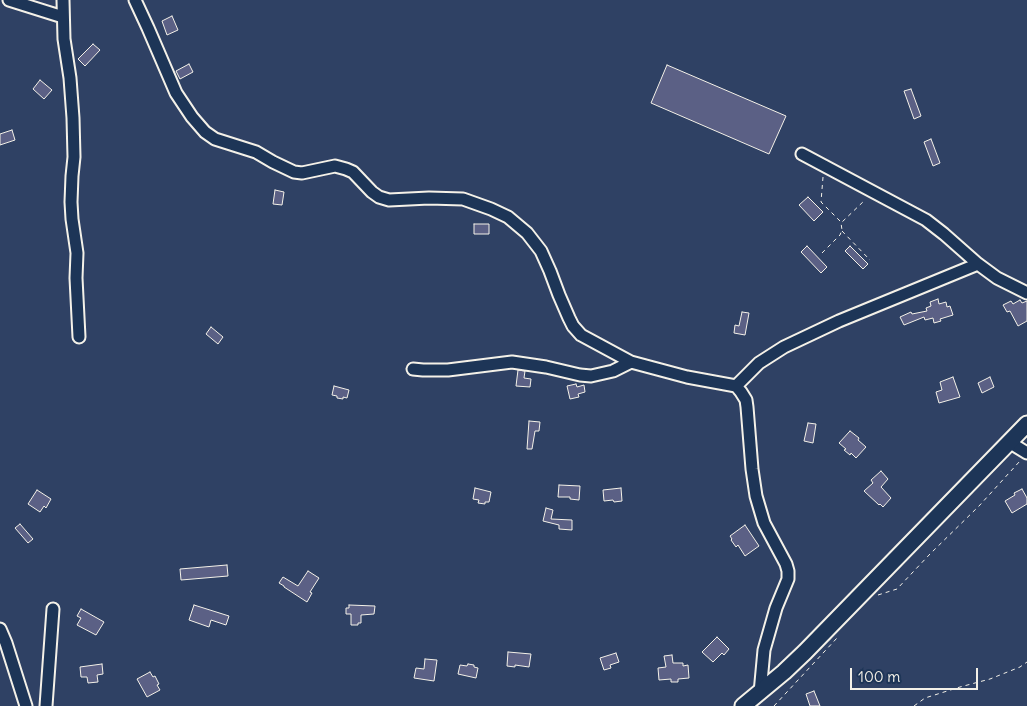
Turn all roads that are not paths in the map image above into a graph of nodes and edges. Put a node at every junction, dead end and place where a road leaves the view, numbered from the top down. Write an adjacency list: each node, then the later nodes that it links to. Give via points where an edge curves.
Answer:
1 (9, 0): 4 (street)
2 (63, 0): 4 (street)
3 (134, 0): 9 (street, via 176,93 205,132 215,139 256,152 294,172 335,166 346,169 372,192 389,200 464,199 508,217 540,251 573,326 592,342)
4 (63, 17): 8 (street, via 73,118 71,202 77,253)
5 (802, 154): 6 (street, via 926,220)
6 (978, 264): 7 (street); 11 (street, via 784,347 760,363)
7 (1027, 293)
8 (79, 337)
9 (631, 362): 10 (street, via 613,371 591,376 512,362 448,370); 11 (street)
10 (413, 369)
11 (736, 386): 17 (street, via 746,400 756,496 764,523 788,571 764,650)
12 (1027, 424): 13 (main road)
13 (1010, 442): 14 (street); 17 (main road, via 812,645)
14 (1027, 453)
15 (53, 609): 19 (street)
16 (0, 629): 18 (street)
17 (760, 693): 20 (main road)
18 (26, 706)
19 (46, 706)
20 (743, 706)

